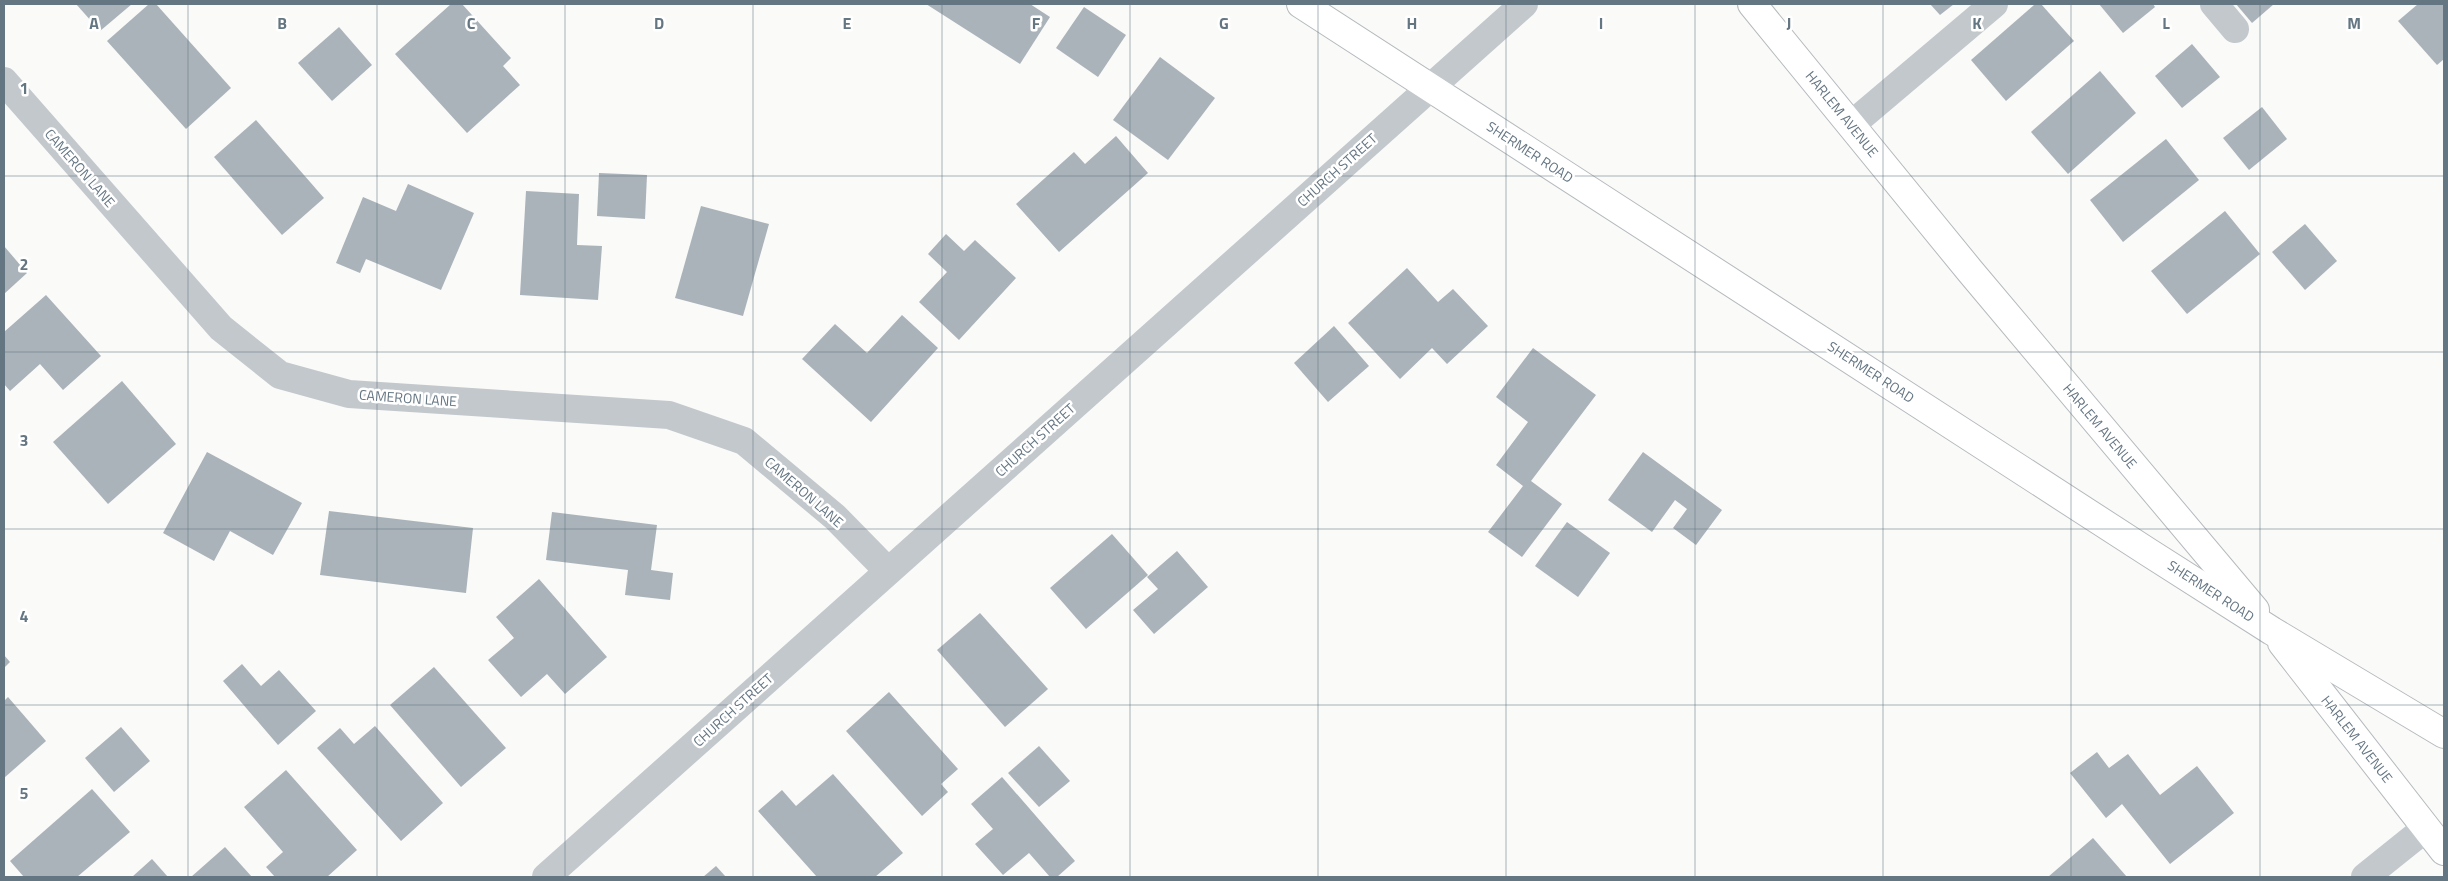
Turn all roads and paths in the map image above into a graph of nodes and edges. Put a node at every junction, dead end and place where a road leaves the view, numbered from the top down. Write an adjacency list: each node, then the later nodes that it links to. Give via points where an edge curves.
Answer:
1 (1301, 4): 8 (main road, SHERMER ROAD)
2 (1524, 4): 8 (street, CHURCH STREET)
3 (1752, 4): 9 (main road, HARLEM AVENUE)
4 (1994, 4): 9 (street)
5 (2214, 4): 6 (street)
6 (2235, 29)
7 (4, 81): 10 (street, CAMERON LANE, via 221,328 280,375 349,394 669,415 744,441 835,517)
8 (1430, 88): 10 (street, CHURCH STREET); 11 (main road, SHERMER ROAD)
9 (1850, 125): 11 (main road, HARLEM AVENUE)
10 (888, 571): 15 (street, CHURCH STREET)
11 (2272, 631): 12 (main road, SHERMER ROAD); 13 (main road, HARLEM AVENUE)
12 (2444, 734)
13 (2426, 828): 14 (main road, HARLEM AVENUE); 16 (street)
14 (2444, 851)
15 (546, 877)
16 (2366, 877)

